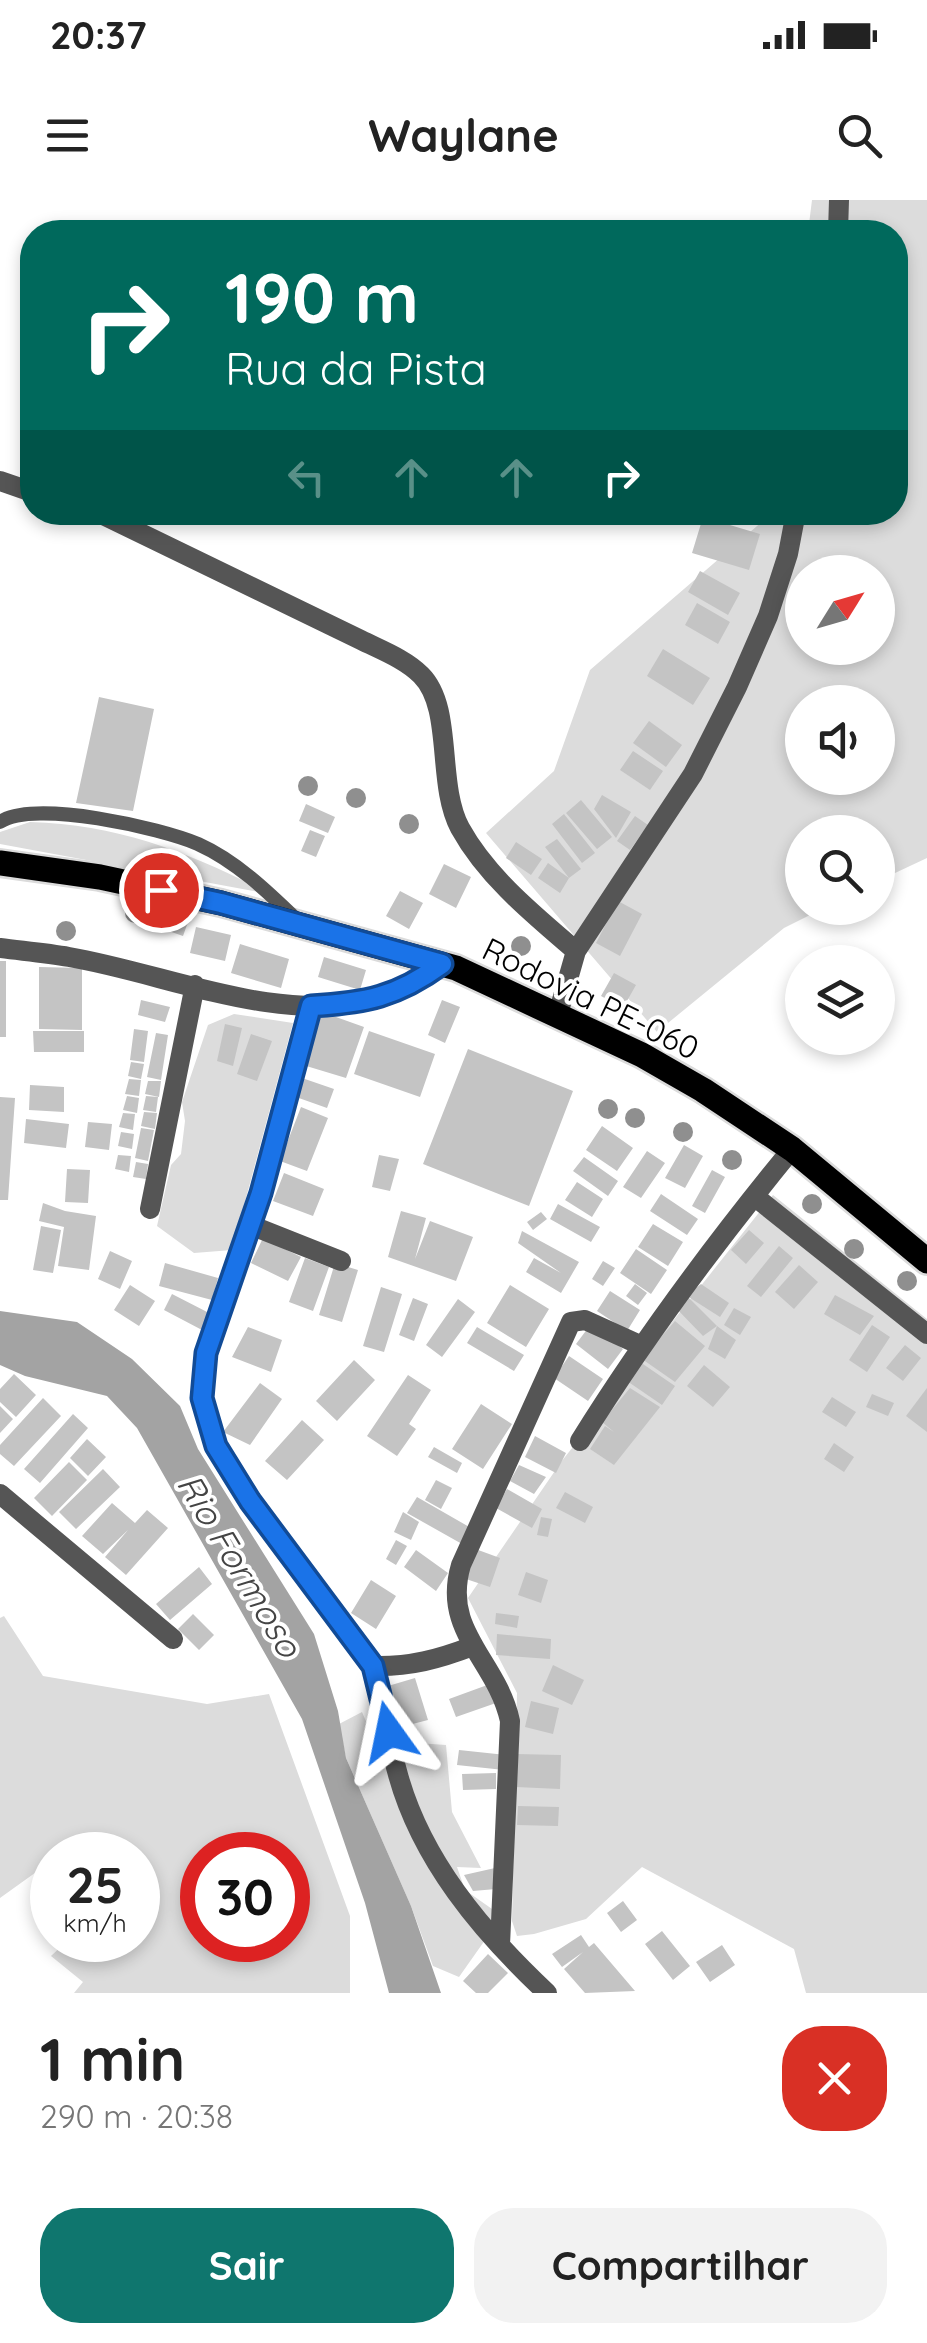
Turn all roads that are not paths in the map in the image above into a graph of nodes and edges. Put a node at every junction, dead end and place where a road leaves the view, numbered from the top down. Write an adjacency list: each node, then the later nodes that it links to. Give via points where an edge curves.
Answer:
1 (125, 525): 7 (street, via 402,660 422,676 441,720 446,791 460,828 525,908)
2 (794, 525): 7 (street, via 768,616 693,774)
3 (0, 822): 5 (lane, via 36,811 185,840 236,866)
4 (0, 863): 5 (main road, Rodovia PE-060, via 100,877)
5 (302, 924): 8 (main road, Rodovia PE-060)
6 (0, 948): 9 (street)
7 (576, 951): 11 (street)
8 (442, 964): 10 (street, via 377,1000); 11 (main road, Rodovia PE-060)
9 (195, 986): 10 (street); 14 (street)
10 (311, 1006): 15 (street)
11 (558, 1014): 12 (main road, Rodovia PE-060, via 642,1054)
12 (792, 1149): 13 (street); 16 (main road, Rodovia PE-060)
13 (754, 1196): 18 (street); 19 (street)
14 (150, 1208)
15 (250, 1225): 17 (street); 24 (street, via 206,1353 202,1398 216,1446 250,1501)
16 (927, 1261)
17 (341, 1262)
18 (927, 1334)
19 (640, 1345): 20 (street); 23 (street, via 585,1320 571,1322 564,1333 455,1586)
20 (580, 1441)
21 (0, 1494): 22 (street)
22 (173, 1639)
23 (473, 1646): 24 (street, via 435,1661); 25 (street, via 496,1678 510,1721)
24 (373, 1666): 25 (street, via 408,1805 452,1888)
25 (500, 1945): 26 (street)
26 (536, 1990)

